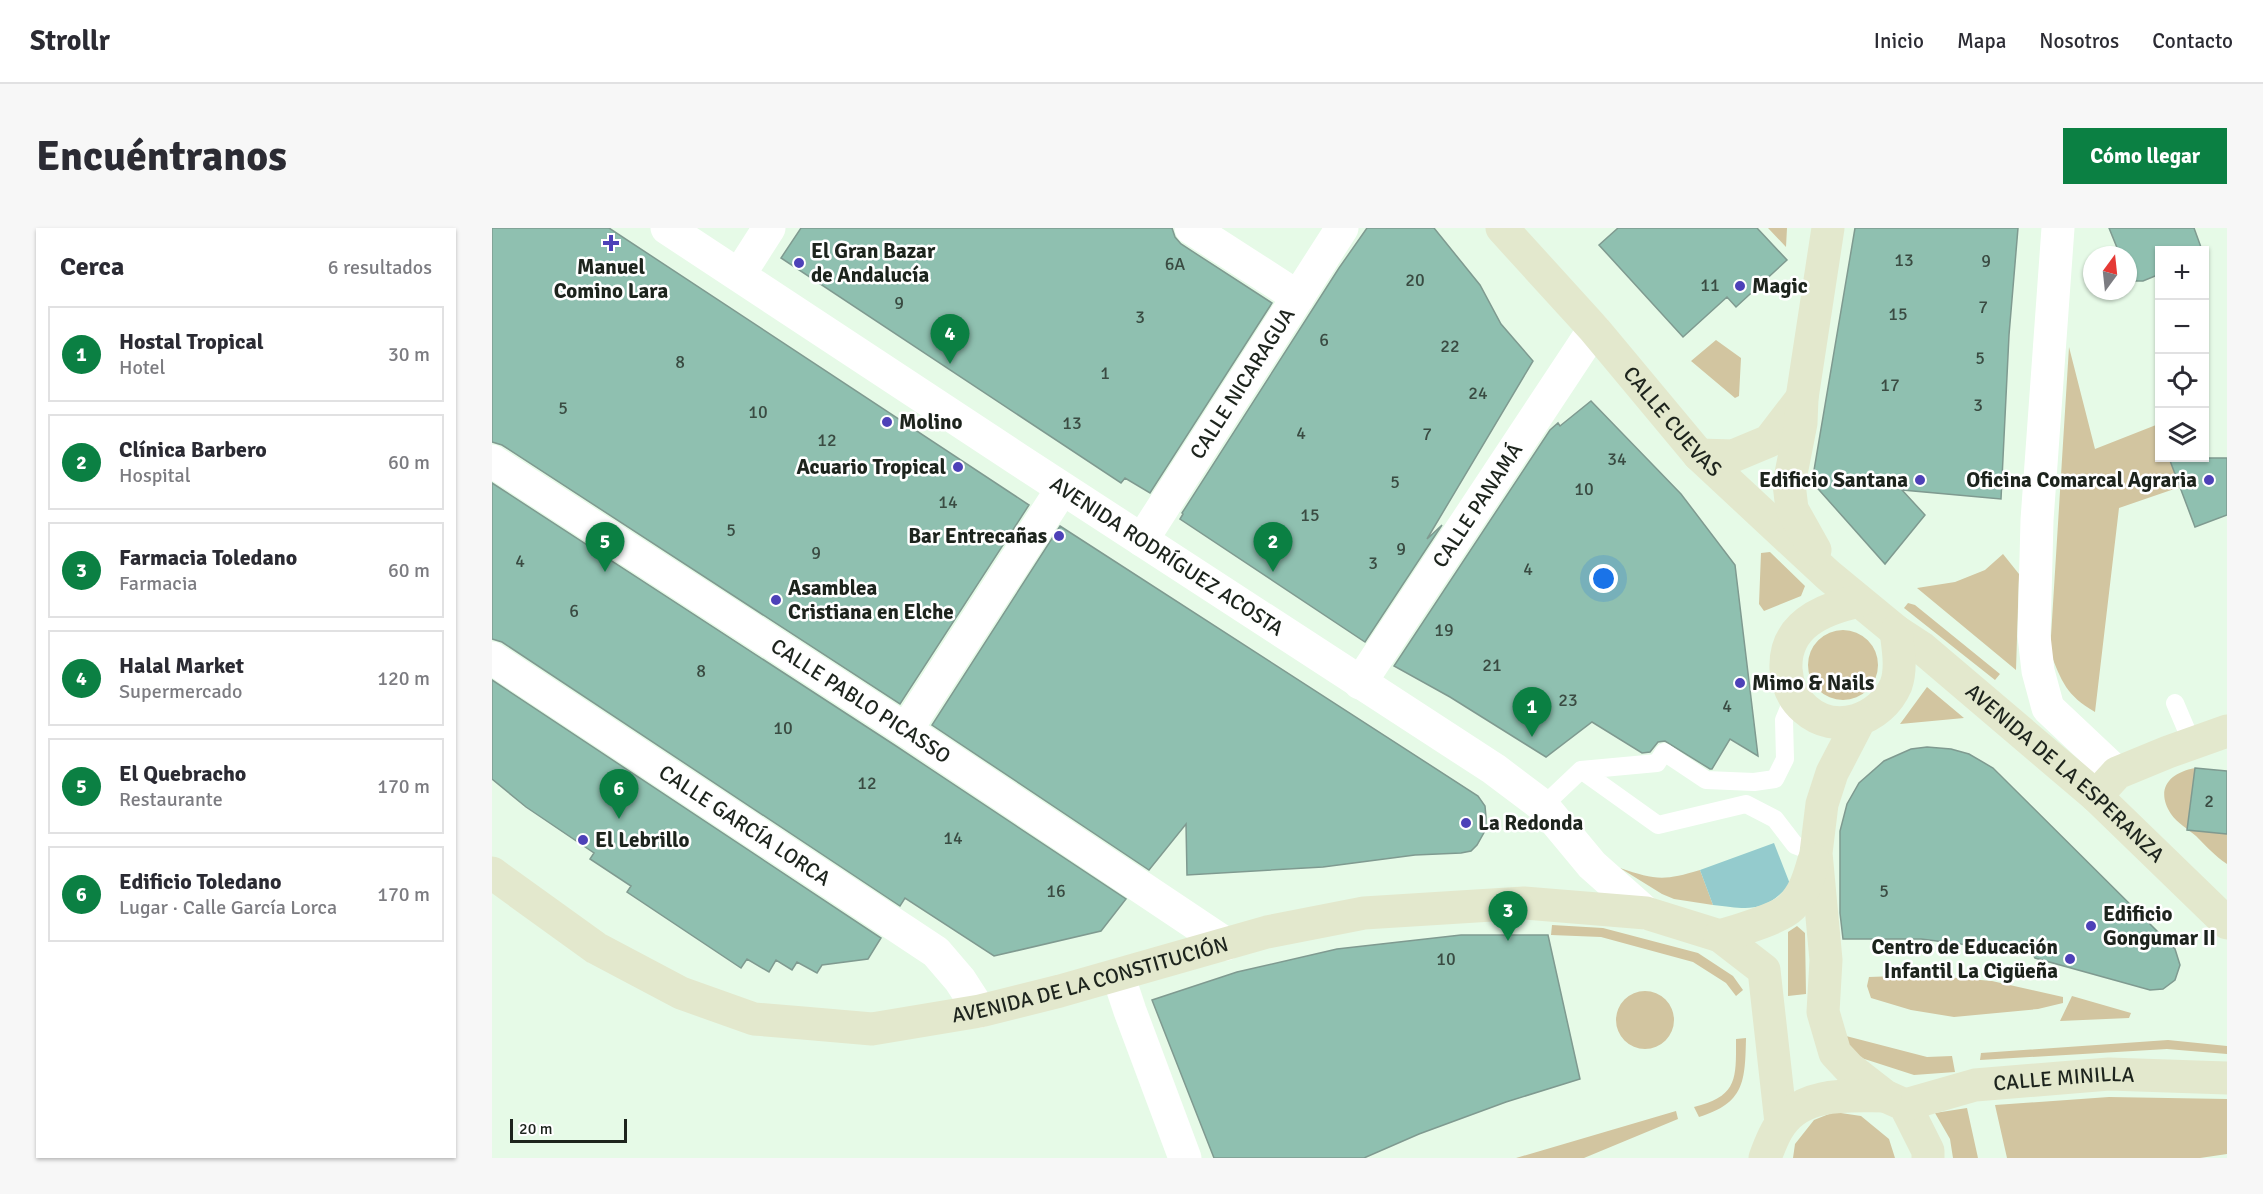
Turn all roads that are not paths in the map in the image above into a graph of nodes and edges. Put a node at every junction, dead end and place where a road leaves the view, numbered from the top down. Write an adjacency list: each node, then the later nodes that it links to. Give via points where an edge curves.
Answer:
1 (667, 228): 8 (street, AVENIDA RODRÍGUEZ ACOSTA)
2 (769, 228): 8 (street)
3 (1191, 228): 9 (street)
4 (1502, 228): 10 (main road, CALLE CUEVAS)
5 (1828, 228): 11 (main road)
6 (2058, 228): 28 (street, via 2037,520 2034,636 2048,708)
7 (1338, 230): 9 (street, CALLE NICARAGUA)
8 (739, 275): 14 (street, AVENIDA RODRÍGUEZ ACOSTA)
9 (1298, 297): 15 (street, CALLE NICARAGUA)
10 (1594, 329): 12 (main road, CALLE CUEVAS); 20 (street, CALLE PANAMÁ)
11 (1802, 398): 12 (main road, via 1769,441 1733,456); 16 (main road, via 1789,483 1792,509)
12 (1699, 455): 16 (main road, CALLE CUEVAS)
13 (492, 461): 24 (street, CALLE PABLO PICASSO)
14 (1062, 489): 15 (street, AVENIDA RODRÍGUEZ ACOSTA); 24 (street)
15 (1142, 540): 20 (street, AVENIDA RODRÍGUEZ ACOSTA)
16 (1828, 575): 17 (main road, CALLE CUEVAS)
17 (1859, 601): 18 (main road); 21 (main road, via 1833,606 1818,614 1802,625 1791,641 1786,678)
18 (1896, 631): 23 (main road, via 1897,683 1876,712); 28 (main road, AVENIDA DE LA ESPERANZA)
19 (492, 658): 37 (street, CALLE GARCÍA LORCA, via 936,952)
20 (1360, 683): 29 (street, AVENIDA RODRÍGUEZ ACOSTA, via 1494,769)
21 (1794, 696): 23 (main road, via 1822,720); 27 (lane, via 1784,720 1785,759 1775,779 1706,780 1664,752 1657,763)
22 (2175, 703): 26 (lane)
23 (1859, 721): 30 (main road, via 1832,774 1822,804)
24 (906, 730): 35 (street, CALLE PABLO PICASSO)
25 (2227, 731): 26 (main road)
26 (2192, 744): 28 (main road)
27 (1581, 770): 29 (lane); 30 (lane, via 1658,825 1746,804 1775,819 1795,845)
28 (2106, 784): 33 (main road, AVENIDA DE LA ESPERANZA)
29 (1543, 806): 32 (street, AVENIDA RODRÍGUEZ ACOSTA, via 1592,865)
30 (1816, 853): 34 (main road, via 1806,886 1790,909); 39 (main road, via 1826,960 1823,1012 1835,1053)
31 (492, 873): 37 (main road, AVENIDA DE LA CONSTITUCIÓN, via 596,948 681,993 754,1019 872,1029)
32 (1646, 913): 34 (main road, AVENIDA DE LA CONSTITUCIÓN); 35 (main road, AVENIDA DE LA CONSTITUCIÓN, via 1524,903 1364,913)
33 (2227, 923)
34 (1720, 936): 40 (main road, via 1764,970)
35 (1226, 944): 36 (main road, AVENIDA DE LA CONSTITUCIÓN)
36 (1118, 975): 37 (main road, AVENIDA DE LA CONSTITUCIÓN); 41 (street)
37 (980, 1011)
38 (2227, 1078): 39 (main road, CALLE MINILLA, via 2109,1074 1975,1085)
39 (1895, 1101): 40 (main road, CALLE MINILLA, via 1842,1096 1804,1103); 43 (main road, via 1928,1151)
40 (1781, 1123): 42 (main road)
41 (1185, 1158)
42 (1765, 1158)
43 (1928, 1158)

